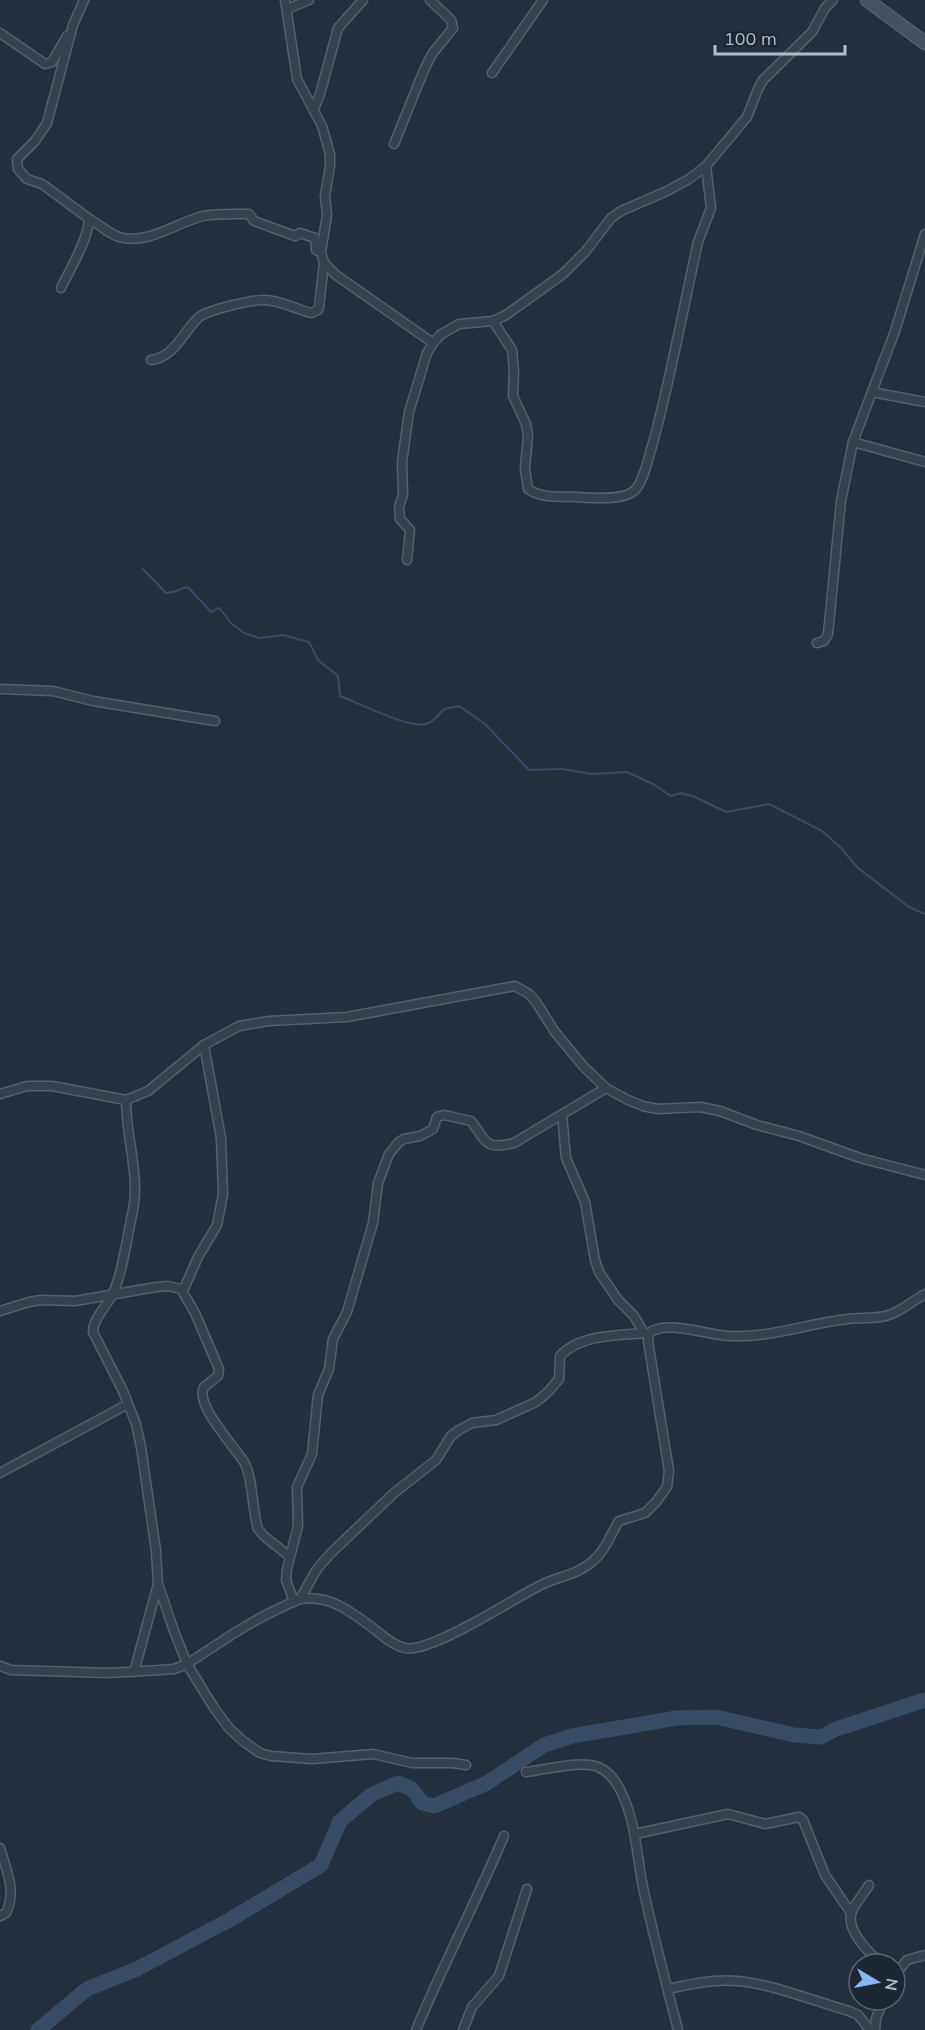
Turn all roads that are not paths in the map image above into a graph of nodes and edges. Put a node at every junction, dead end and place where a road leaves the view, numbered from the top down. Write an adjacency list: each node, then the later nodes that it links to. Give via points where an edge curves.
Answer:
1 (84, 0): 9 (street)
2 (309, 0): 8 (street)
3 (363, 0): 13 (street, via 338,28)
4 (430, 0): 14 (street, via 451,20 453,28 432,54)
5 (543, 0): 12 (street)
6 (833, 0): 15 (street, via 813,32 764,80 747,117)
7 (867, 0): 11 (street)
8 (286, 4): 13 (street, via 295,71)
9 (73, 25): 10 (street, via 49,64); 16 (street, via 47,123 16,166 27,179 42,184)
10 (0, 33)
11 (925, 43)
12 (492, 73)
13 (314, 109): 18 (street, via 330,154)
14 (394, 144)
15 (706, 166): 21 (street, via 689,179 611,218 562,274); 21 (street, via 709,218 698,242 663,408 634,490 625,496 599,498 544,496 528,489 528,435 513,396 512,350)
16 (88, 218): 18 (street, via 107,232 132,240 203,216 249,214 254,221 295,236 300,233 315,238 316,250); 20 (street, via 84,239)
17 (925, 234): 24 (street)
18 (321, 252): 19 (street)
19 (324, 263): 22 (street); 23 (street, via 319,307 315,312 265,300 225,306 201,315 170,351)
20 (61, 288)
21 (493, 321): 22 (street, via 459,324)
22 (433, 344): 28 (street, via 414,394 405,435 399,507 400,519 410,530)
23 (151, 360)
24 (872, 392): 25 (street); 26 (street)
25 (925, 402)
26 (853, 442): 27 (street); 29 (street, via 841,501 828,634)
27 (925, 462)
28 (407, 560)
29 (817, 643)
30 (0, 689): 31 (street, via 52,691)
31 (215, 721)
32 (204, 1045): 33 (street, via 239,1026 256,1022 348,1017 515,986 529,994 565,1045); 35 (street, via 148,1091); 38 (street, via 221,1138 223,1194 217,1225)
33 (606, 1088): 36 (street); 37 (street, via 643,1106 720,1111 860,1158)
34 (0, 1094): 35 (street, via 27,1086 52,1086)
35 (126, 1100): 39 (street, via 136,1189)
36 (562, 1115): 42 (street, via 566,1158 585,1202 599,1272); 45 (street, via 522,1140 503,1146 486,1142 471,1120 444,1115 437,1117 433,1129 404,1139 389,1154 378,1183 373,1223 347,1312 333,1339 329,1369 318,1395 314,1444 297,1487 298,1526)
37 (925, 1175)
38 (183, 1292): 39 (street, via 168,1286); 45 (street, via 219,1370 218,1376 204,1387 202,1396 220,1433 245,1464 258,1529)
39 (112, 1294): 41 (street, via 75,1301 29,1302); 43 (street, via 93,1332)
40 (925, 1294): 42 (street, via 893,1314 777,1332 730,1336 657,1328)
41 (0, 1311)
42 (647, 1333): 47 (street, via 604,1337 567,1348 560,1356 557,1384 540,1400 496,1420 472,1423 451,1436 436,1460 394,1493 331,1553); 47 (street, via 668,1457 667,1487 645,1513 619,1521 606,1547 583,1569 540,1585 452,1635 411,1649 389,1641 337,1604 321,1599)
43 (128, 1404): 44 (street); 46 (street, via 141,1447)
44 (0, 1473)
45 (289, 1556): 47 (street, via 286,1580)
46 (158, 1584): 48 (street); 50 (street)
47 (297, 1600): 48 (street)
48 (187, 1664): 50 (street, via 174,1669); 51 (street, via 229,1728 260,1753 312,1759 374,1754 411,1764)
49 (0, 1666): 50 (street, via 24,1671)
50 (134, 1672)
51 (466, 1765)
52 (525, 1772): 53 (street, via 555,1766 597,1767 608,1773 624,1798)
53 (635, 1834): 58 (street, via 728,1814 765,1824 799,1817 825,1875); 63 (street, via 645,1898)
54 (504, 1836): 65 (street)
55 (0, 1848): 59 (street, via 11,1895 6,1913)
56 (869, 1885): 58 (street)
57 (527, 1889): 66 (street, via 499,1976 472,2007)
58 (851, 1913): 60 (street)
59 (0, 1916)
60 (868, 1952)
61 (925, 1955): 62 (street)
62 (907, 1960)
63 (668, 1989): 67 (street); 68 (street, via 711,1981 738,1981 849,2011)
64 (879, 2012): 69 (street)
65 (416, 2030)
66 (463, 2030)
67 (678, 2030)
68 (870, 2030)
69 (875, 2030)

